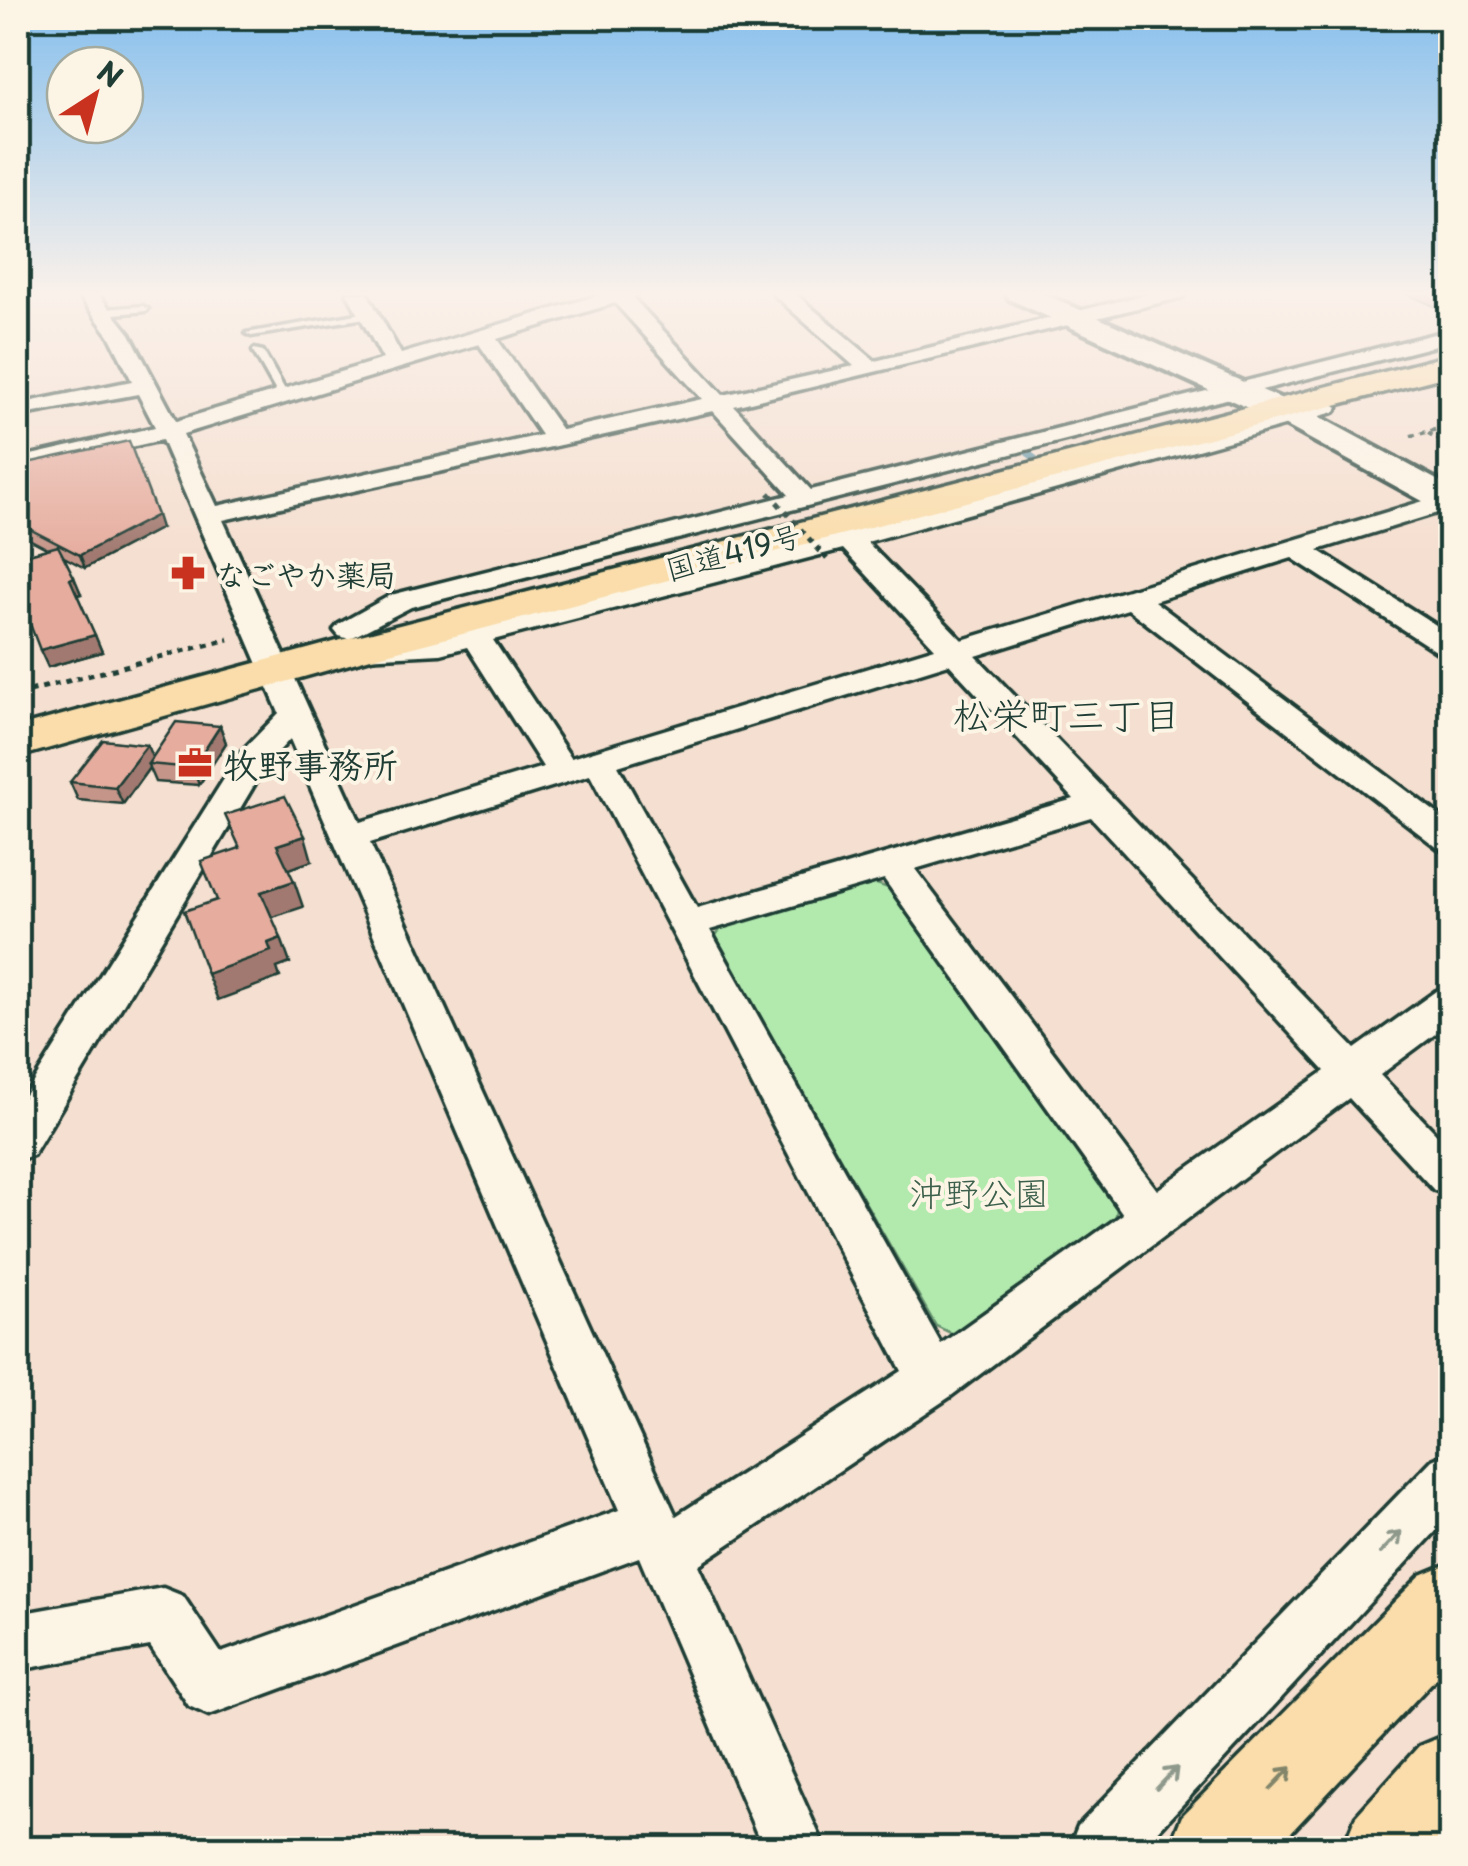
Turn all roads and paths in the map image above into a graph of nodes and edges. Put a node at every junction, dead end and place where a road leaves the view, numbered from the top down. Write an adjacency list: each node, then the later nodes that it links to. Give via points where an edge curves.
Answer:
1 (145, 380): 12 (street)
2 (275, 380): 13 (lane)
3 (334, 380): 13 (street)
4 (515, 380): 21 (street)
5 (697, 380): 14 (street)
6 (822, 380): 14 (street)
7 (1214, 380): 15 (street)
8 (1329, 380): 15 (street)
9 (1343, 380): 15 (highway, 国道419号)
10 (1377, 380): 15 (highway, 国道419号)
11 (1411, 380): 15 (street)
12 (148, 385): 16 (street); 18 (street)
13 (283, 395): 18 (street)
14 (718, 403): 21 (street); 25 (street)
15 (1266, 403): 25 (street); 26 (street); 29 (street); 32 (highway, 国道419号)
16 (23, 410)
17 (1450, 426): 19 (path)
18 (168, 432): 23 (street); 27 (street)
19 (1427, 432): 20 (path); 22 (path)
20 (1411, 436)
21 (555, 437): 27 (street)
22 (1450, 444)
23 (18, 465)
24 (769, 493): 29 (path, bridge)
25 (806, 498): 32 (street, via 402,602)
26 (1450, 501): 28 (street)
27 (208, 516): 35 (street)
28 (1297, 548): 30 (street); 33 (street)
29 (838, 549): 31 (street); 34 (street)
30 (1135, 600): 34 (street); 43 (street)
31 (474, 636): 32 (street, via 440,646); 40 (street)
32 (352, 640): 35 (highway, 国道419号)
33 (1450, 647)
34 (956, 652): 40 (street); 41 (street)
35 (258, 653): 36 (path); 37 (street); 38 (highway, 国道419号); 39 (highway, 国道419号)
36 (18, 694)
37 (297, 712): 42 (street); 48 (street, via 253,759)
38 (18, 714)
39 (18, 742)
40 (581, 768): 42 (street); 45 (street)
41 (1096, 804): 44 (street); 47 (street)
42 (350, 837): 54 (street)
43 (1450, 840)
44 (892, 864): 45 (street); 51 (street)
45 (690, 922): 52 (street)
46 (1450, 1002): 47 (street)
47 (1352, 1071): 50 (street); 51 (street)
48 (32, 1090): 49 (street)
49 (18, 1142)
50 (1450, 1177)
51 (1154, 1222): 52 (street)
52 (933, 1379): 54 (street)
53 (1450, 1478): 59 (street, one-way to 53)
54 (660, 1540): 56 (street, via 209,1686 163,1616); 58 (street)
55 (1450, 1604): 60 (highway, one-way to 55)
56 (18, 1642)
57 (1450, 1777): 61 (highway)
58 (794, 1848)
59 (1100, 1848)
60 (1214, 1848)
61 (1388, 1848)

